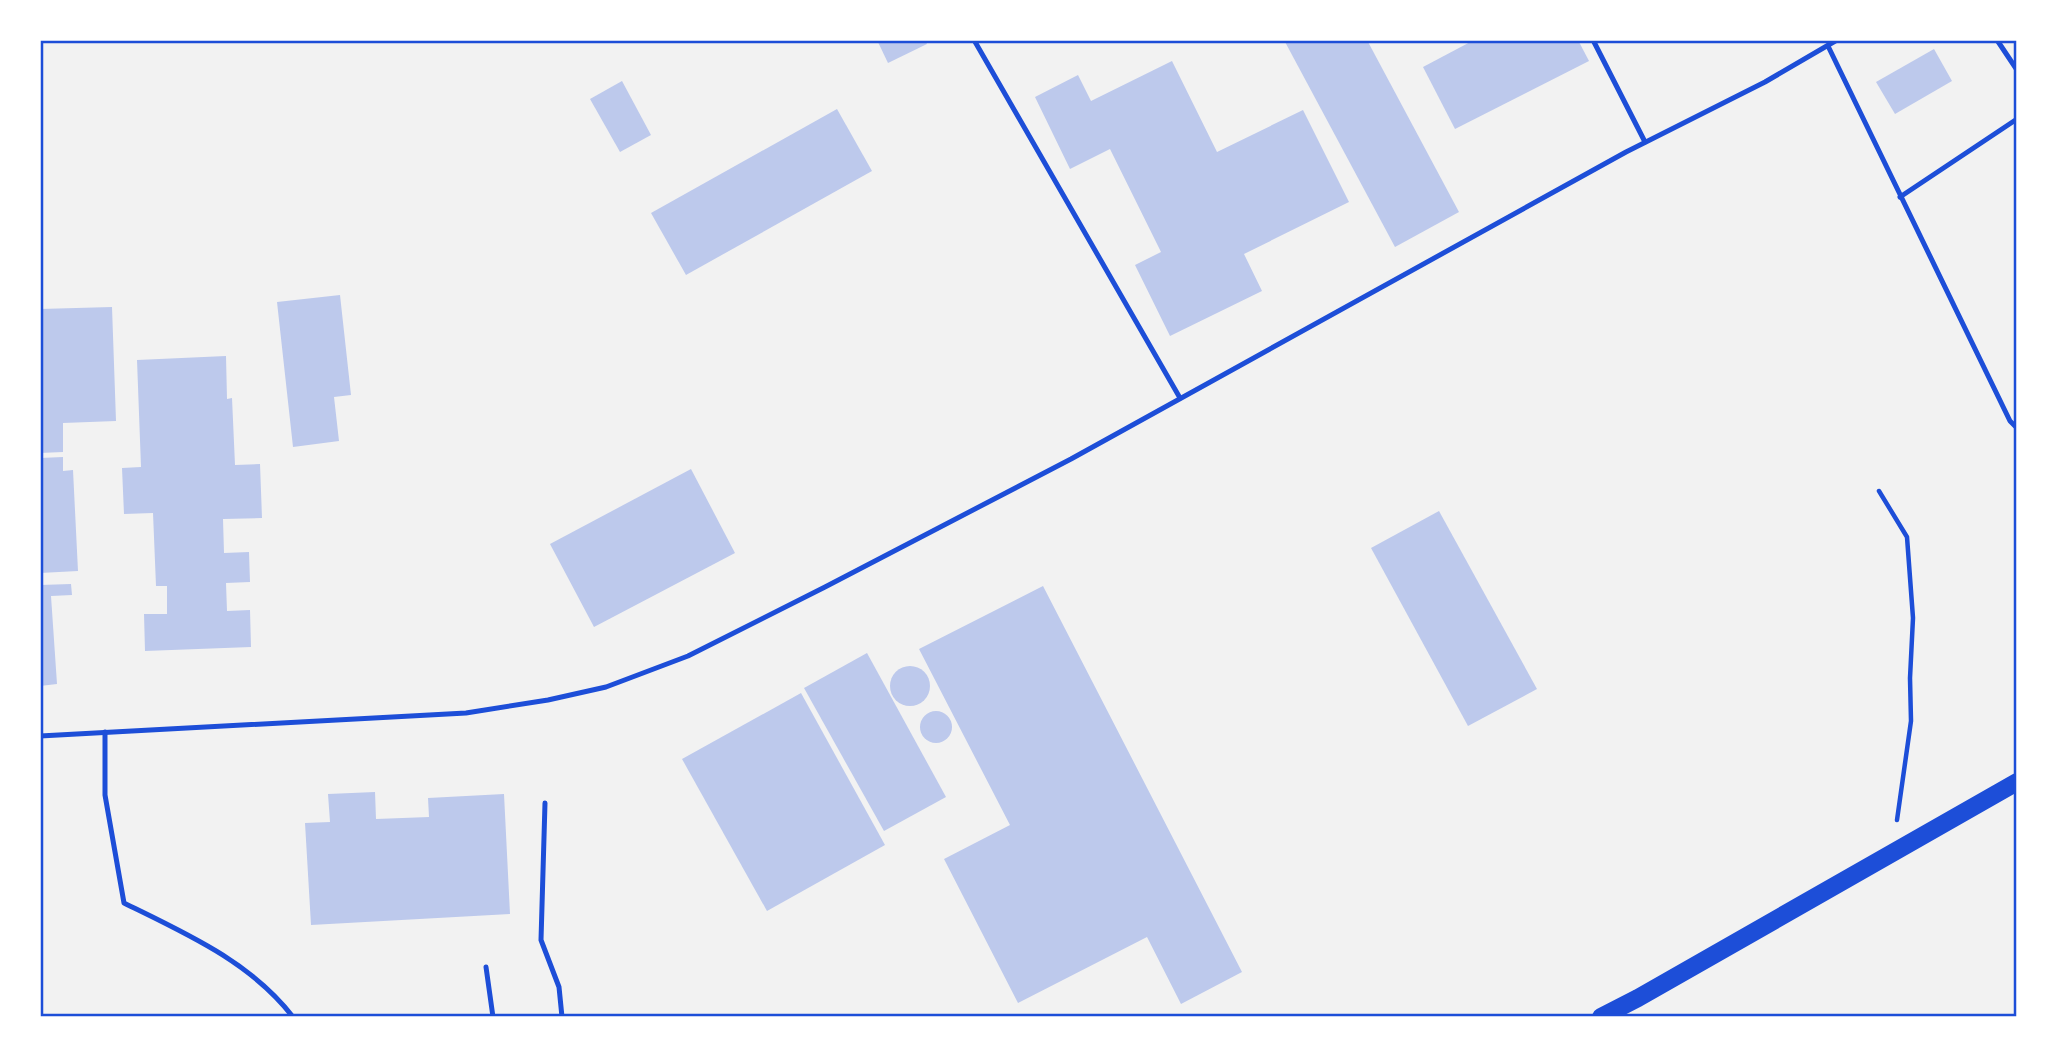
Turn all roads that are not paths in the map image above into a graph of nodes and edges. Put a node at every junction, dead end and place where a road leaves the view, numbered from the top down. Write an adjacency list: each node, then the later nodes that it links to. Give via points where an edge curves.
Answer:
1 (974, 40): 10 (lane)
2 (1593, 40): 8 (lane)
3 (1837, 40): 5 (lane)
4 (1997, 40): 6 (lane)
5 (1828, 46): 8 (lane); 9 (lane)
6 (2017, 70)
7 (2017, 119): 9 (lane)
8 (1645, 142): 10 (lane)
9 (1900, 197): 11 (lane)
10 (1180, 398): 12 (lane, via 688,656 606,687 466,713)
11 (2017, 428)
12 (105, 732): 13 (lane); 17 (lane, via 105,795 124,903 246,969)
13 (40, 736)
14 (2017, 782): 20 (main road)
15 (545, 803): 19 (lane, via 541,940 559,987)
16 (486, 967): 18 (lane)
17 (293, 1017)
18 (494, 1017)
19 (562, 1017)
20 (1601, 1017)

